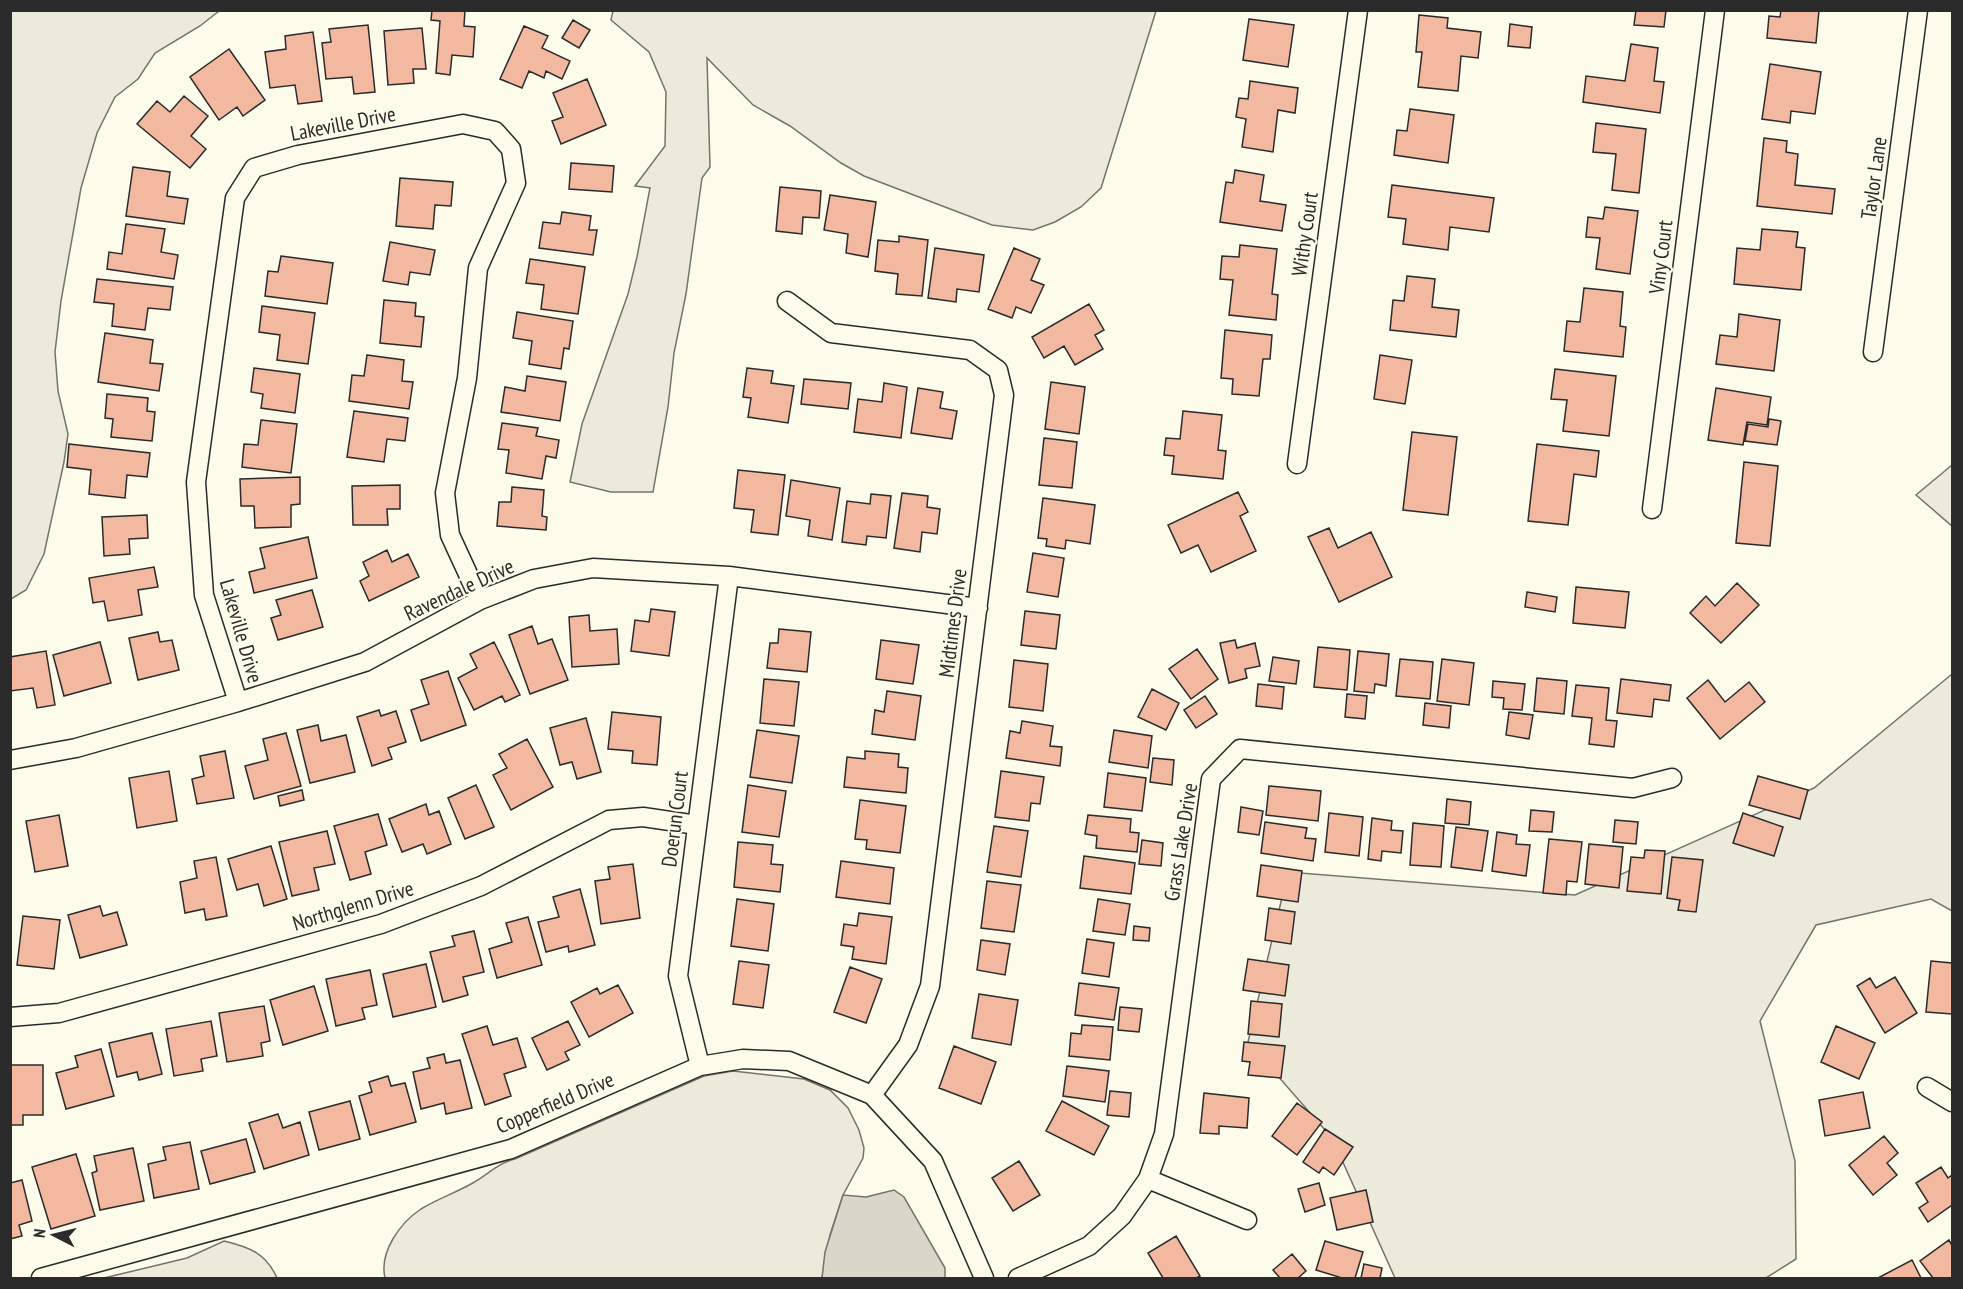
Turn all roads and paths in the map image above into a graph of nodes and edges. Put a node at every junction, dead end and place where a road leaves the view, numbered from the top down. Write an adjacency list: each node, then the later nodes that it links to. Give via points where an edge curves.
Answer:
1 (1358, 10): 6 (street, Withy Court)
2 (1714, 10): 7 (street, Viny Court)
3 (1918, 10): 5 (street, Taylor Lane)
4 (787, 301): 10 (street, Midtimes Drive, via 831,333 970,350 998,370 1004,395)
5 (1874, 352)
6 (1298, 464)
7 (1652, 509)
8 (729, 576): 9 (street, Ravendale Drive, via 593,568 534,579); 10 (street, Ravendale Drive); 14 (street, Doerun Court)
9 (480, 600): 11 (street, Ravendale Drive, via 365,662); 11 (street, Lakeville Drive, via 450,535 445,493 467,378 478,268 516,183 511,149 495,130 463,124 298,155 254,168 235,198 196,482 204,595)
10 (978, 608): 18 (street, Midtimes Drive, via 930,986 908,1045)
11 (238, 702): 12 (street, Ravendale Drive, via 76,748)
12 (10, 760)
13 (1672, 778): 20 (street, Grass Lake Drive, via 1632,788 1240,749 1211,779 1164,1134)
14 (697, 825): 15 (street, Northglenn Drive, via 644,817 609,820 481,886 381,924 59,1013); 16 (street, Doerun Court, via 678,976)
15 (10, 1017)
16 (700, 1066): 18 (street, Copperfield Drive, via 743,1059 789,1061); 22 (street, Copperfield Drive, via 511,1149)
17 (1928, 1087): 19 (street)
18 (872, 1095): 23 (street, Copperfield Drive, via 933,1161)
19 (1953, 1102)
20 (1148, 1179): 21 (street); 24 (street, Grass Lake Drive, via 1122,1216 1089,1246)
21 (1247, 1220)
22 (41, 1278)
23 (984, 1278)
24 (1018, 1278)

